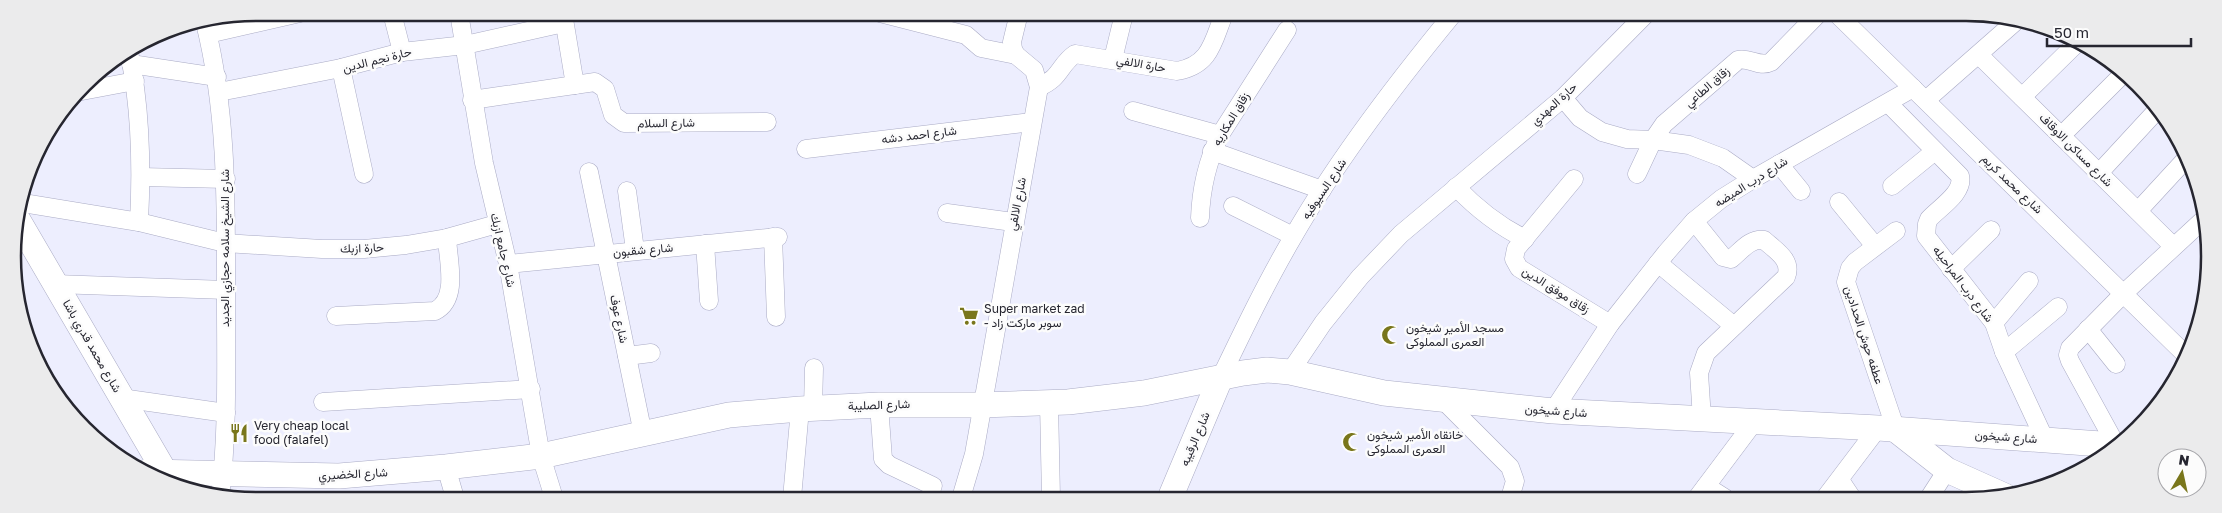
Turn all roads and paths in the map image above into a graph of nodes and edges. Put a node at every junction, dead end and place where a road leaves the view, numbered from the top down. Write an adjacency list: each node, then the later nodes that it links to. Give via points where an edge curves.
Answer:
1 (394, 21): 19 (street)
2 (460, 21): 17 (street, شارع جامع ازبك)
3 (552, 21): 17 (street, حارة نجم الدين)
4 (564, 21): 28 (street)
5 (927, 21): 20 (street, via 966,35 981,48)
6 (1018, 21): 20 (street, via 1012,42)
7 (1122, 21): 23 (street)
8 (1221, 21): 23 (street, حارة الالفي, via 1206,57 1188,69 1177,71)
9 (1447, 21): 59 (street, شارع السيوفيه, via 1413,62)
10 (1639, 21): 33 (street, حارة المهدي)
11 (1811, 21): 43 (street, زقاق الطاعي, via 1771,62 1761,65 1742,59 1735,62 1664,124)
12 (1844, 21): 30 (street, شارع محمد كريم)
13 (241, 22): 15 (street)
14 (2011, 26): 21 (street)
15 (206, 28): 27 (street, شارع الشيخ سلامه حجازي الجديد)
16 (1287, 30): 41 (street, زقاق المكاريه)
17 (465, 45): 19 (street, حارة نجم الدين); 34 (street, شارع جامع ازبك)
18 (2073, 47): 32 (street)
19 (402, 52): 24 (street, حارة نجم الدين)
20 (1016, 55): 29 (street, via 1034,70)
21 (1979, 55): 32 (street, شارع مساكن الاوقاف); 35 (street)
22 (130, 58): 26 (street); 27 (street, حارة نجم الدين)
23 (1113, 60): 29 (street, حارة الالفي, via 1075,54 1057,76)
24 (341, 68): 27 (street, حارة نجم الدين); 51 (street)
25 (2119, 78): 42 (street)
26 (134, 81): 31 (street); 53 (street)
27 (218, 84): 54 (street, شارع الشيخ سلامه حجازي الجديد)
28 (575, 85): 34 (street, شارع السلام); 39 (street, شارع السلام, via 601,84 608,95 613,115 624,123)
29 (1039, 87): 40 (street, شارع الالفي)
30 (1913, 88): 35 (street, شارع محمد كريم); 36 (street, شارع درب الميضه)
31 (91, 89)
32 (2022, 97): 42 (street, شارع مساكن الاوقاف)
33 (1563, 98): 43 (street, via 1580,118 1602,132 1627,139); 58 (street, حارة المهدي)
34 (472, 100): 71 (street, شارع جامع ازبك)
35 (1926, 100): 91 (street, شارع محمد كريم)
36 (1888, 103): 46 (street, شارع درب المراحيله); 47 (street, شارع درب الميضه)
37 (1133, 111): 41 (street)
38 (2153, 114): 50 (street)
39 (767, 122)
40 (1032, 122): 44 (street, شارع احمد دشه); 70 (street, شارع الالفي)
41 (1220, 135): 45 (street, زقاق المكاريه)
42 (2062, 136): 50 (street, شارع مساكن الاوقاف)
43 (1653, 140): 52 (street, زقاق الطاعي); 56 (street, via 1689,145 1723,158)
44 (806, 149)
45 (1212, 151): 59 (street); 67 (street, زقاق المكاريه, via 1205,172)
46 (1936, 151): 57 (street); 87 (street, شارع درب المراحيله, via 1961,179 1958,190 1929,219 1926,230 1926,236)
47 (1780, 164): 56 (street, شارع درب الميضه); 61 (street)
48 (2182, 164): 65 (street)
49 (589, 172): 84 (street, شارع عوف)
50 (2099, 173): 65 (street, شارع مساكن الاوقاف)
51 (364, 174)
52 (1637, 174)
53 (141, 177): 54 (street); 69 (street)
54 (226, 179): 79 (street, شارع الشيخ سلامه حجازي الجديد)
55 (1574, 179): 78 (street, زقاق موفق الدين)
56 (1753, 179): 68 (street, شارع درب الميضه, via 1720,199)
57 (1892, 186)
58 (1456, 187): 78 (street, via 1499,226); 106 (street, حارة المهدي, via 1401,234 1360,277)
59 (1322, 190): 76 (street, شارع السيوفيه)
60 (627, 191): 83 (street)
61 (1801, 191)
62 (1839, 202): 81 (street)
63 (27, 204): 69 (street, حارة ازبك)
64 (1233, 206): 76 (street)
65 (2138, 211): 82 (street, شارع مساكن الاوقاف)
66 (947, 213): 70 (street)
67 (1200, 218)
68 (1694, 221): 85 (street, شارع درب الميضه); 98 (street, via 1723,258 1731,259 1751,242 1764,240 1787,263 1786,277)
69 (139, 222): 79 (street, حارة ازبك)
70 (1014, 222): 114 (street, شارع الالفي)
71 (497, 224): 77 (street, حارة ازبك); 86 (street, شارع جامع ازبك)
72 (2199, 224): 82 (street)
73 (23, 228): 89 (main road, شارع محمد قدري باشا)
74 (1991, 230): 87 (street)
75 (1896, 231): 81 (street, عطفه حوش الحدادين)
76 (1293, 236): 107 (street, شارع السيوفيه)
77 (447, 238): 79 (street, حارة ازبك, via 364,249); 94 (street, via 449,296 442,308 435,312)
78 (1524, 239): 97 (street, زقاق موفق الدين, via 1514,259 1519,268)
79 (225, 243): 90 (street, شارع الشيخ سلامه حجازي الجديد)
80 (705, 244): 83 (street, شارع شقبون); 92 (street); 95 (street, شارع شقبون, via 775,237)
81 (1875, 246): 120 (street, عطفه حوش الحدادين, via 1850,268 1846,282)
82 (2173, 246): 91 (street)
83 (635, 250): 84 (street, شارع شقبون)
84 (605, 253): 86 (street, شارع شقبون); 103 (street, شارع عوف)
85 (1658, 263): 97 (street, شارع درب الميضه); 98 (street)
86 (508, 264): 108 (street, شارع جامع ازبك)
87 (1951, 269): 96 (street, شارع درب المراحيله)
88 (2029, 281): 96 (street)
89 (55, 284): 90 (street); 109 (main road, شارع محمد قدري باشا)
90 (226, 290): 117 (street, شارع الشيخ سلامه حجازي الجديد)
91 (2124, 293): 99 (street); 100 (street, شارع محمد كريم)
92 (709, 301)
93 (2058, 307): 101 (street)
94 (336, 316)
95 (776, 317)
96 (1994, 323): 101 (street, شارع درب المراحيله)
97 (1610, 324): 116 (street, شارع درب الميضه)
98 (1734, 326): 118 (street, via 1706,353 1701,363)
99 (2088, 330): 104 (street); 123 (street, via 2070,348 2070,361)
100 (2181, 350)
101 (2004, 352): 122 (street, شارع درب المراحيله)
102 (650, 353): 103 (street)
103 (627, 356): 121 (street, شارع عوف)
104 (2116, 364)
105 (814, 368): 115 (street)
106 (1290, 372): 107 (main road, شارع شيخون, via 1243,372); 110 (main road, شارع شيخون, via 1384,393)
107 (1220, 379): 112 (main road, شارع الصليبة, via 1144,393); 139 (main road, شارع الرقيبه)
108 (531, 389): 111 (street); 125 (street, شارع جامع ازبك)
109 (122, 398): 117 (street); 127 (main road, شارع محمد قدري باشا)
110 (1442, 400): 116 (main road, شارع شيخون); 140 (street, via 1510,467 1515,481)
111 (323, 402)
112 (1049, 403): 114 (main road, شارع الصليبة); 138 (street)
113 (879, 405): 114 (main road, شارع الصليبة); 115 (main road, شارع الصليبة); 132 (street, via 883,459)
114 (981, 405): 137 (street, شارع الالفي, via 974,454)
115 (806, 408): 121 (main road, شارع الصليبة, via 729,416); 136 (street)
116 (1553, 411): 118 (main road, شارع شيخون)
117 (226, 413): 131 (street, شارع الشيخ سلامه حجازي الجديد)
118 (1702, 419): 119 (main road, شارع شيخون)
119 (1754, 422): 120 (main road, شارع شيخون); 141 (street)
120 (1887, 429): 122 (main road, شارع شيخون); 128 (main road); 130 (street)
121 (643, 434): 125 (main road, شارع الصليبة)
122 (2045, 440): 124 (main road, شارع شيخون)
123 (2113, 440)
124 (2107, 444)
125 (542, 456): 126 (main road, شارع الخضيري); 135 (street, شارع جامع ازبك)
126 (446, 467): 131 (main road, شارع الخضيري); 134 (street)
127 (154, 468)
128 (1947, 470): 133 (main road); 144 (street)
129 (167, 474): 131 (main road, شارع الخضيري)
130 (1840, 480): 142 (street); 143 (street)
131 (221, 486)
132 (933, 486)
133 (1992, 490)
134 (452, 492)
135 (552, 492)
136 (793, 492)
137 (963, 492)
138 (1051, 492)
139 (1173, 492)
140 (1512, 492)
141 (1702, 492)
142 (1831, 492)
143 (1848, 492)
144 (1933, 492)

